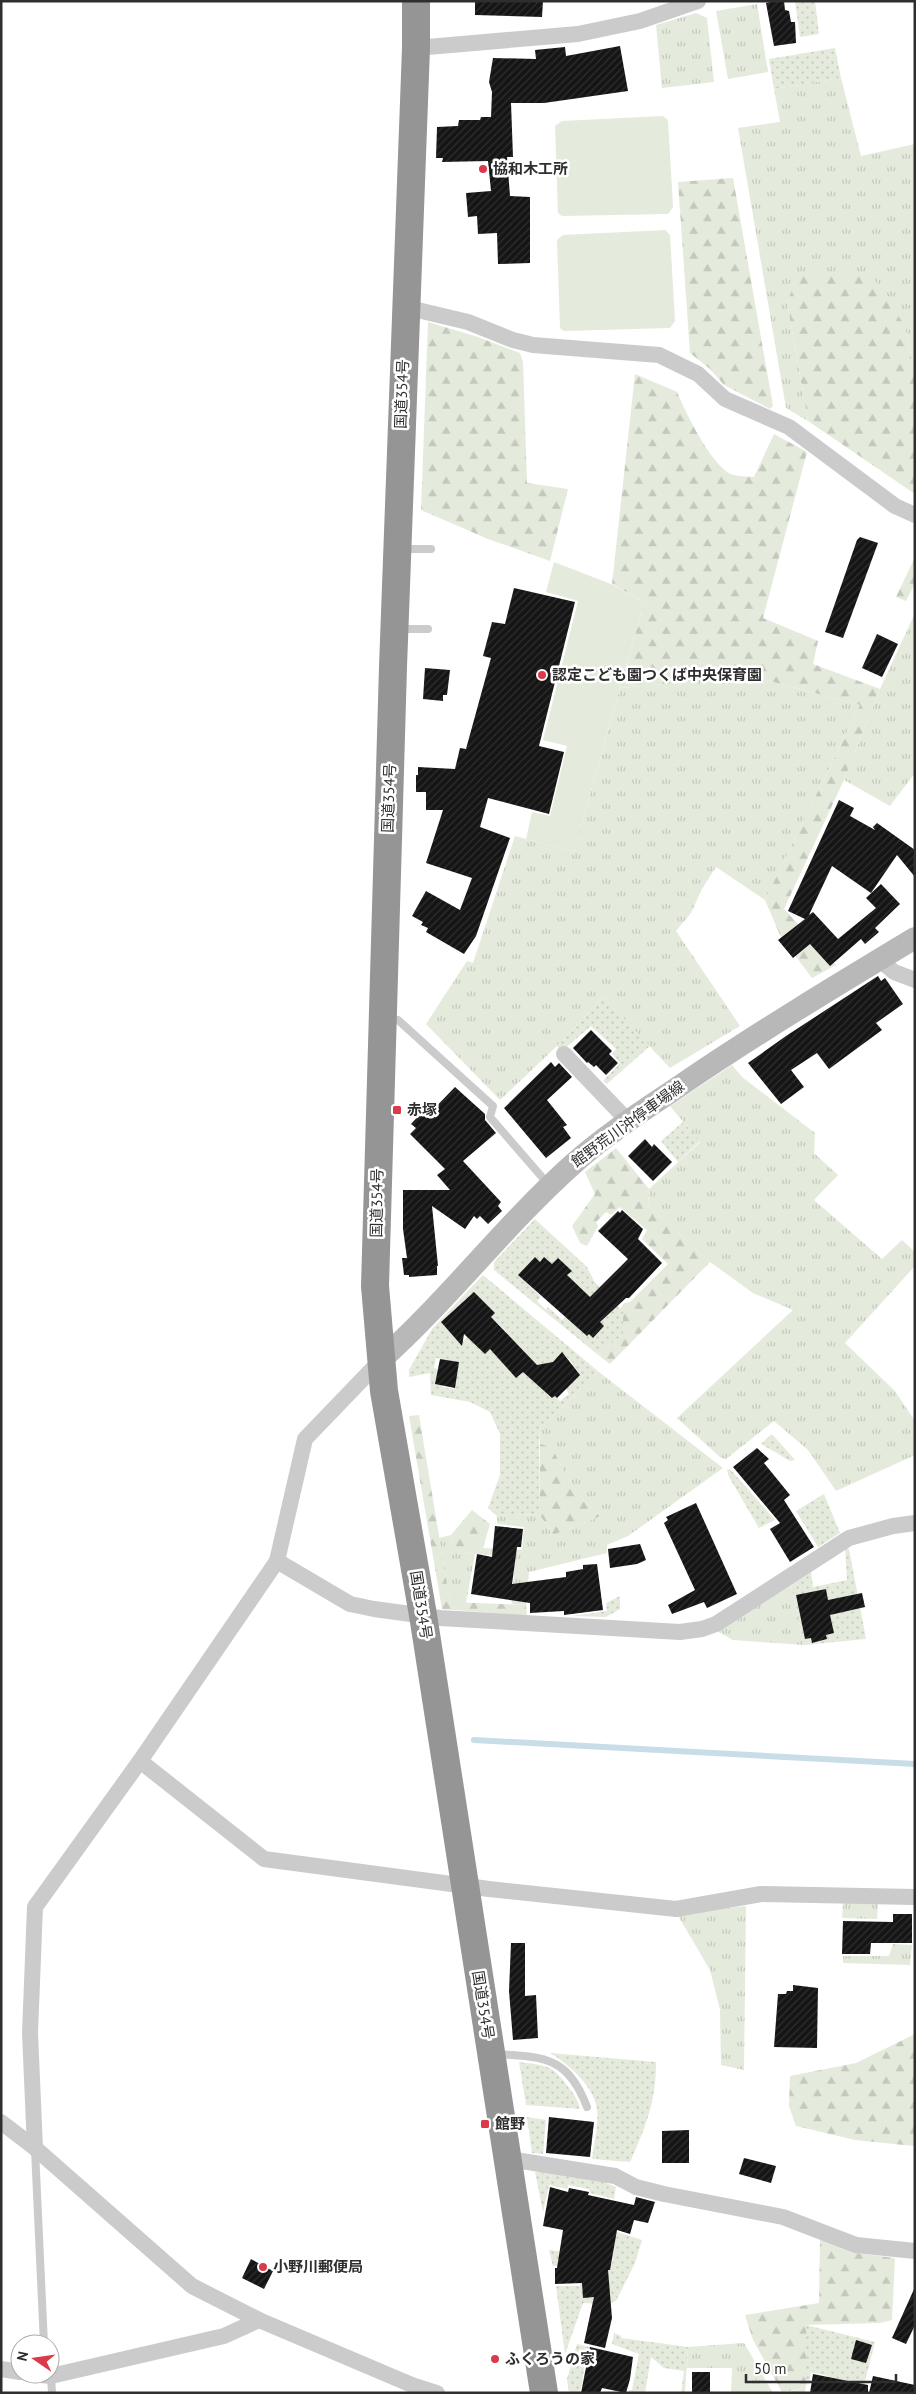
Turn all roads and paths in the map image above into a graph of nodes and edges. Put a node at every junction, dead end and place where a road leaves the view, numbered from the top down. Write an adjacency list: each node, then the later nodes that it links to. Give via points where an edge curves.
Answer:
1 (416, 1): 3 (highway, 国道354号)
2 (698, 1): 3 (street, via 640,21 578,34)
3 (416, 48): 4 (highway, 国道354号)
4 (405, 307): 5 (street, via 468,322 533,345 659,355 698,374 725,399 789,427 895,506); 6 (highway, 国道354号)
5 (915, 515)
6 (397, 549): 7 (lane); 8 (highway, 国道354号)
7 (431, 549)
8 (394, 629): 9 (lane); 13 (highway, 国道354号)
9 (428, 629)
10 (915, 938): 11 (main road, 館野荒川沖停車場線)
11 (880, 959): 12 (street, via 894,972); 15 (main road, 館野荒川沖停車場線)
12 (915, 980)
13 (382, 1019): 16 (lane, via 398,1020 493,1106 490,1117); 17 (highway, 国道354号, via 375,1267)
14 (564, 1054): 15 (street)
15 (628, 1120): 16 (main road, 館野荒川沖停車場線)
16 (550, 1186): 17 (main road, 館野荒川沖停車場線)
17 (381, 1360): 19 (street, via 305,1439); 20 (highway, 国道354号)
18 (915, 1524): 20 (street, via 893,1526 849,1538 716,1624 702,1629 680,1632)
19 (277, 1561): 20 (street, via 350,1604); 21 (street)
20 (423, 1615): 22 (highway, 国道354号)
21 (140, 1761): 22 (street, via 264,1859); 27 (street, via 35,1907 30,2033)
22 (464, 1886): 23 (street, via 676,1909 761,1894); 24 (highway, 国道354号)
23 (915, 1897)
24 (491, 2054): 25 (lane, via 544,2059 565,2069 579,2088); 28 (highway, 国道354号)
25 (587, 2108)
26 (1, 2122): 27 (street)
27 (35, 2148): 30 (street, via 192,2286); 31 (lane)
28 (509, 2159): 29 (street, via 615,2176 636,2187 664,2194 783,2217 856,2245); 34 (highway, 国道354号)
29 (915, 2251)
30 (259, 2320): 32 (street, via 224,2336); 33 (street)
31 (44, 2334)
32 (60, 2371)
33 (426, 2392)
34 (544, 2393)

